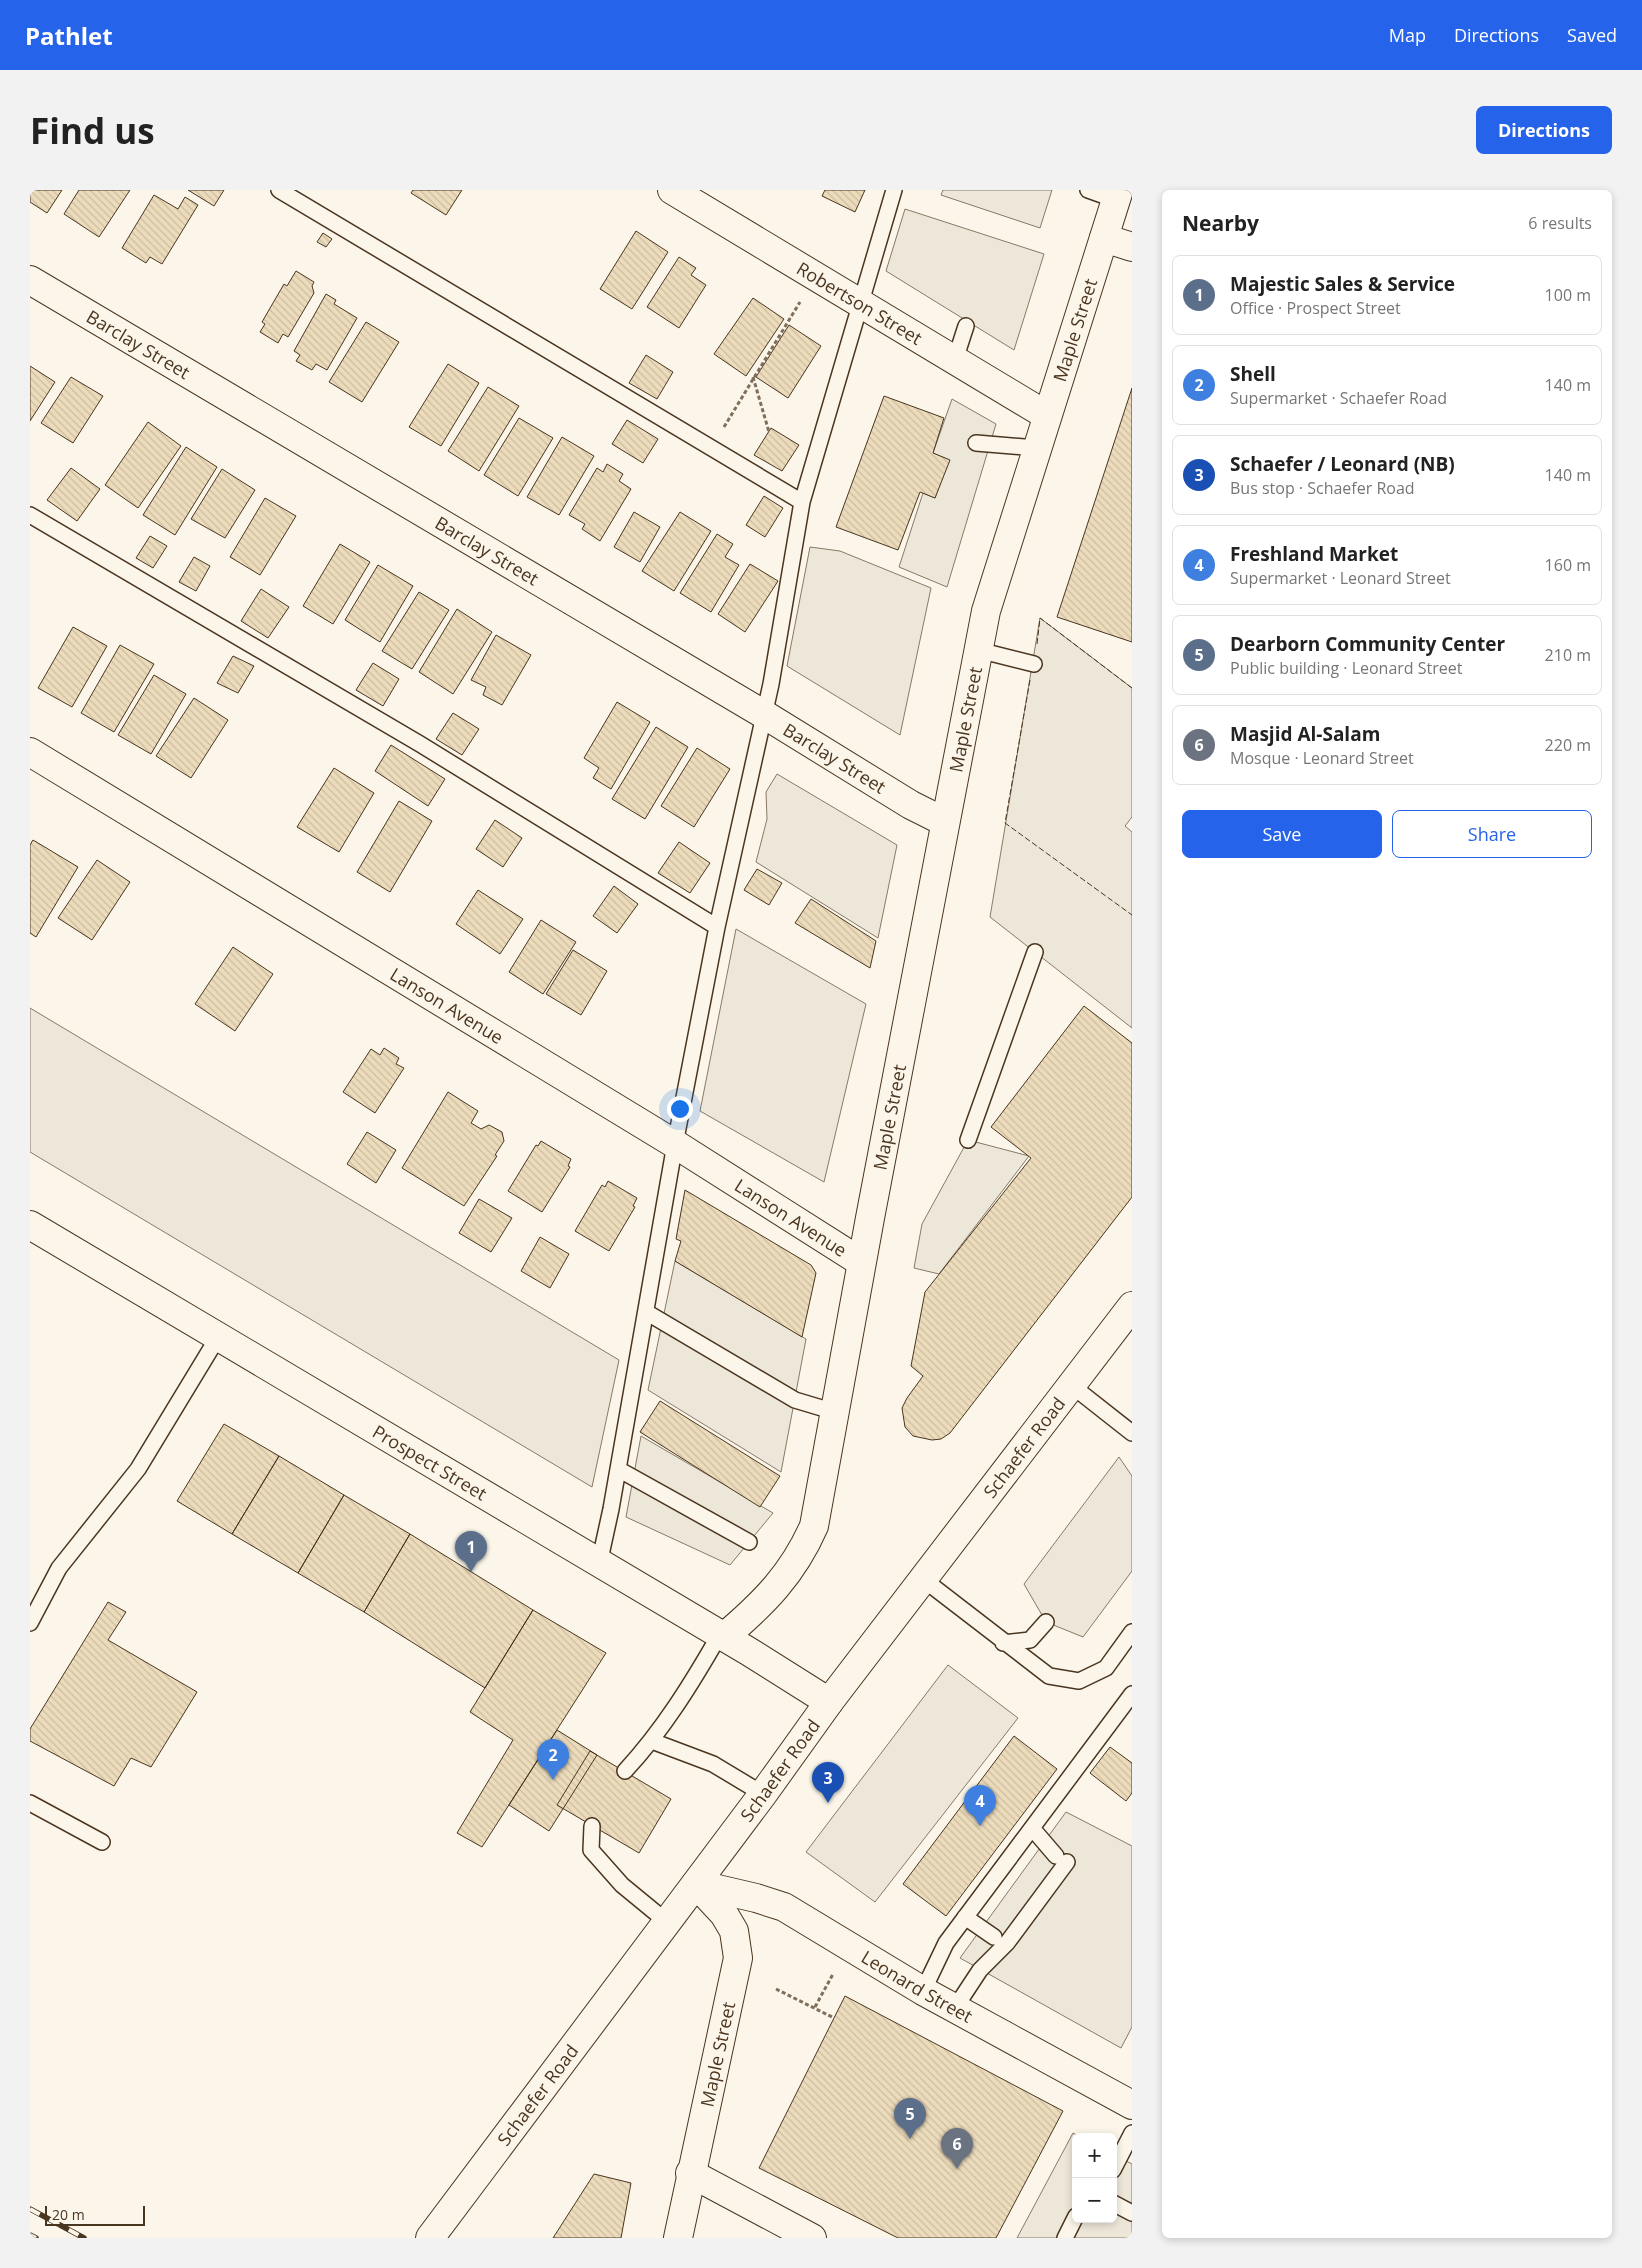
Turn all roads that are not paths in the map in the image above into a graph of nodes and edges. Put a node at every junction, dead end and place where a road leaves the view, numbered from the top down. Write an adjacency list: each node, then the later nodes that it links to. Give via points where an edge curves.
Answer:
1 (279, 190): 15 (lane)
2 (672, 190): 9 (street, Robertson Street)
3 (894, 190): 9 (lane)
4 (1088, 190): 5 (lane)
5 (1117, 195): 6 (street, Maple Street)
6 (1104, 238): 7 (street); 12 (street, Maple Street)
7 (1132, 247)
8 (30, 280): 19 (street, Barclay Street)
9 (859, 302): 11 (street, Robertson Street); 15 (lane)
10 (966, 326): 11 (lane)
11 (955, 360): 12 (street, Robertson Street)
12 (1046, 414): 14 (street, Maple Street)
13 (976, 442): 14 (lane)
14 (1036, 448): 17 (street, Maple Street, via 986,611)
15 (802, 502): 19 (lane)
16 (30, 515): 22 (lane, via 420,744)
17 (978, 650): 18 (lane); 21 (street, Maple Street)
18 (1034, 664)
19 (765, 715): 21 (street, Barclay Street, via 911,805); 22 (lane)
20 (30, 752): 25 (street, Lanson Avenue)
21 (945, 822): 27 (street, Maple Street)
22 (717, 927): 25 (lane)
23 (1035, 952): 24 (lane)
24 (968, 1140)
25 (675, 1144): 27 (street, Lanson Avenue); 29 (lane)
26 (30, 1225): 30 (street, Prospect Street)
27 (861, 1262): 32 (street, Maple Street)
28 (1132, 1306): 31 (street, Schaefer Road)
29 (646, 1312): 32 (lane, via 795,1400); 34 (lane)
30 (218, 1338): 36 (street, Prospect Street); 39 (lane, via 138,1469 59,1568)
31 (1071, 1385): 33 (lane); 37 (street, Schaefer Road)
32 (834, 1412): 41 (street, Maple Street, via 814,1526 806,1544 777,1589)
33 (1132, 1433)
34 (618, 1469): 35 (lane); 36 (lane)
35 (749, 1542)
36 (598, 1564): 41 (street, Prospect Street)
37 (923, 1579): 42 (lane); 44 (street, Schaefer Road)
38 (1046, 1622): 42 (lane, via 1030,1640)
39 (30, 1623)
40 (1132, 1632): 42 (lane, via 1106,1668 1078,1681 1049,1676)
41 (722, 1636): 44 (street, Prospect Street); 45 (lane)
42 (1003, 1643)
43 (1132, 1694): 50 (lane)
44 (829, 1702): 47 (street, Schaefer Road)
45 (652, 1742): 46 (lane); 47 (lane, via 713,1764)
46 (624, 1771)
47 (764, 1794): 52 (street, Schaefer Road)
48 (30, 1803): 51 (lane)
49 (592, 1826): 54 (lane, via 591,1850 622,1885)
50 (1032, 1828): 53 (lane); 57 (lane, via 1061,1859 1006,1944 980,1970)
51 (102, 1842)
52 (696, 1884): 54 (street, Schaefer Road); 56 (street, Leonard Street, via 784,1907); 61 (street, Maple Street, via 724,1914 734,1931 738,1958)
53 (965, 1916): 55 (lane); 56 (lane, via 946,1943)
54 (667, 1922): 65 (street, Schaefer Road)
55 (994, 1937)
56 (923, 1991): 57 (street, Leonard Street)
57 (955, 2008): 58 (street, Leonard Street)
58 (1132, 2105)
59 (1132, 2133): 60 (lane)
60 (1117, 2162)
61 (690, 2173): 66 (street, Maple Street); 67 (street)
62 (1117, 2205): 63 (lane)
63 (1132, 2213)
64 (1072, 2223): 68 (lane)
65 (430, 2238)
66 (678, 2238)
67 (812, 2238)
68 (1065, 2238)

